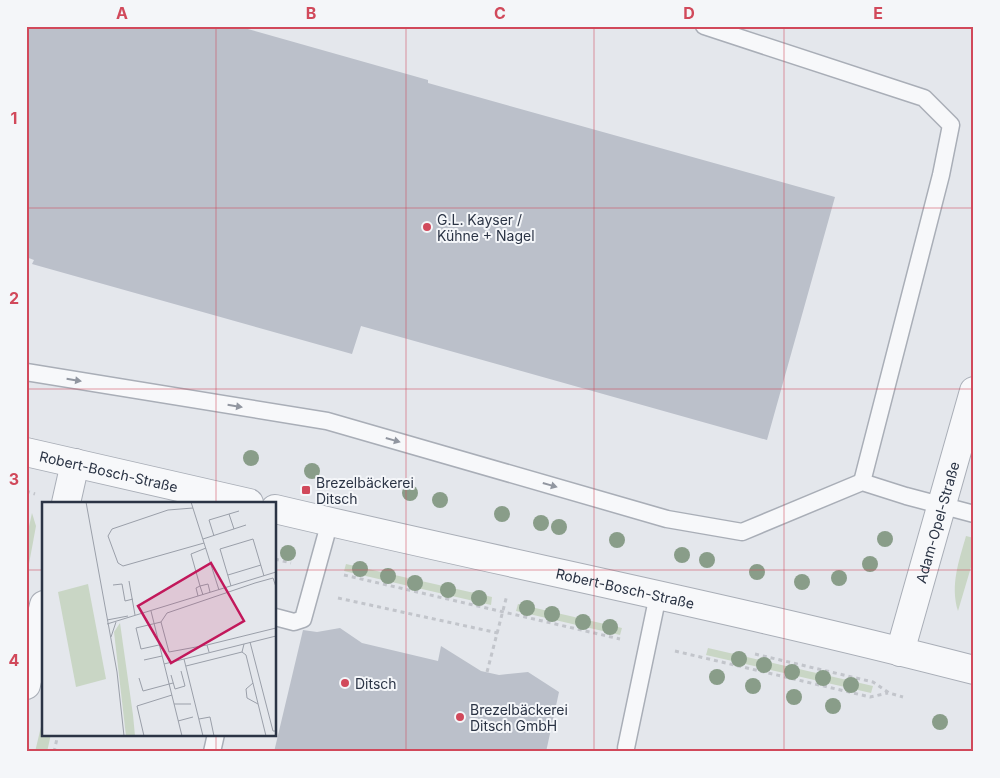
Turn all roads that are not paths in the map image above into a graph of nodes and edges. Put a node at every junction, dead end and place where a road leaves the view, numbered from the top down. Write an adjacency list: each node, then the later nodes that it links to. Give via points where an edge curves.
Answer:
1 (704, 26): 6 (lane, via 924,98 951,125)
2 (26, 372): 6 (lane, one-way to 6, via 327,422 667,519 742,532)
3 (974, 391): 10 (street, Adam-Opel-Straße)
4 (26, 452): 5 (street, Robert-Bosch-Straße)
5 (75, 463): 7 (street, Robert-Bosch-Straße); 8 (street)
6 (862, 482): 10 (lane)
7 (178, 495): 9 (street, Robert-Bosch-Straße)
8 (66, 502)
9 (240, 502)
10 (941, 506): 12 (lane); 17 (street, Adam-Opel-Straße)
11 (276, 509): 13 (street, Robert-Bosch-Straße)
12 (974, 514)
13 (330, 521): 14 (street, Robert-Bosch-Straße); 16 (lane, via 302,619 294,622)
14 (658, 595): 17 (street, Robert-Bosch-Straße); 21 (lane)
15 (42, 614): 19 (street)
16 (276, 618)
17 (900, 652): 18 (street, Robert-Bosch-Straße)
18 (974, 670)
19 (26, 685)
20 (216, 736): 22 (lane)
21 (626, 748)
22 (212, 752)

